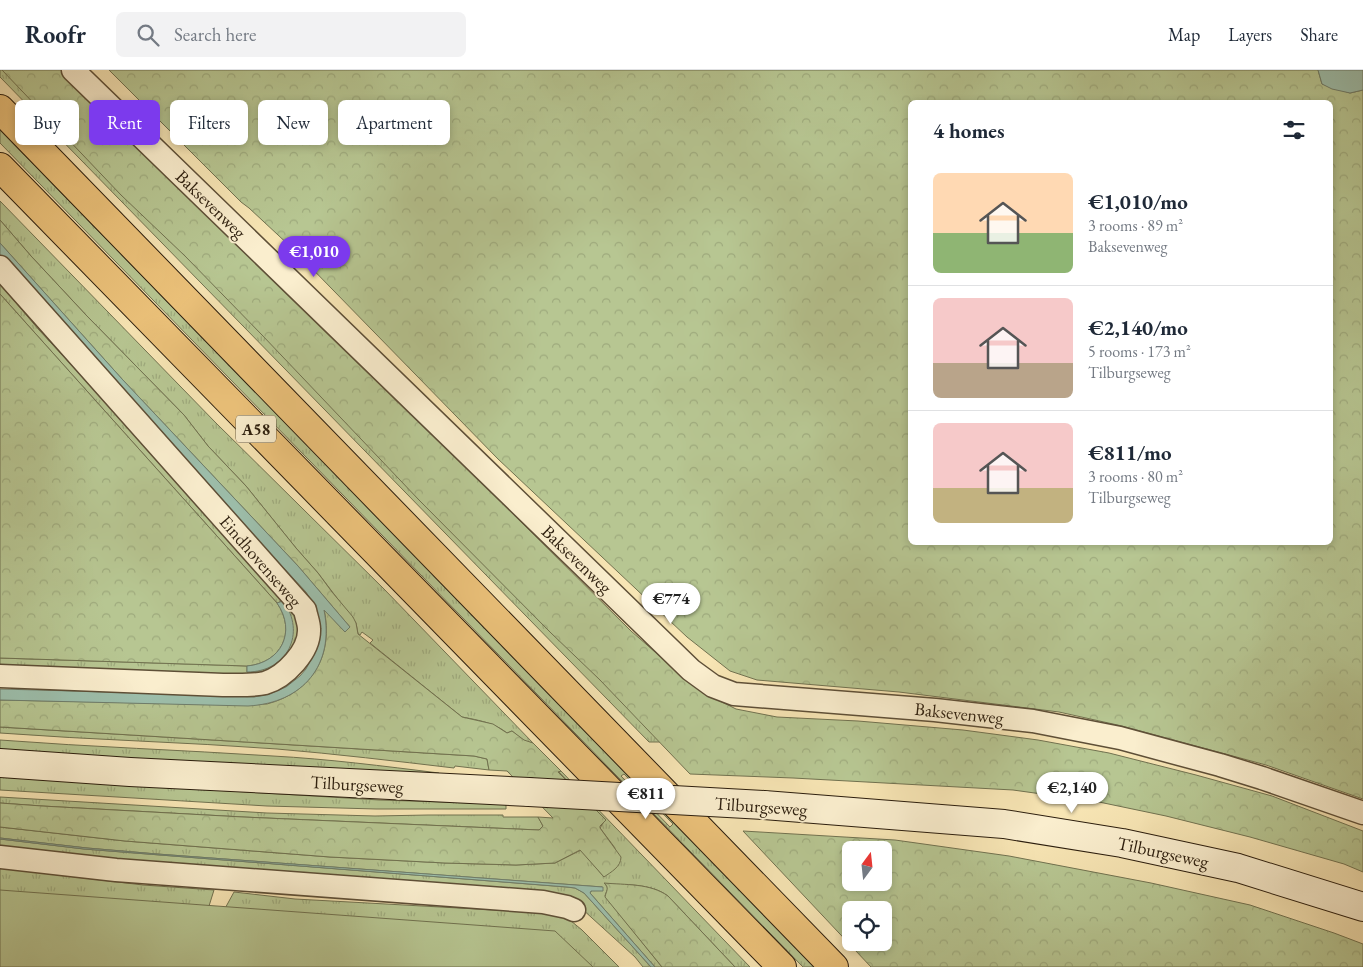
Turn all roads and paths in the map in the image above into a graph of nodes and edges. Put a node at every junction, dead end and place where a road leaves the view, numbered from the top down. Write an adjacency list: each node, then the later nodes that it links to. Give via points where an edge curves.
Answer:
1 (74, 70): 7 (street, Baksevenweg, via 691,670 713,686 734,694 1033,721 1120,738 1220,765)
2 (0, 109): 12 (highway, A58)
3 (0, 167): 11 (highway, A58)
4 (0, 267): 5 (street, Eindhovenseweg, via 305,610 309,630 304,648 293,665 281,676 265,683)
5 (0, 676)
6 (0, 764): 9 (street, Tilburgseweg, bridge, via 764,805 1004,824 1122,843 1238,868)
7 (1363, 813)
8 (0, 856): 10 (street, via 116,870 543,902)
9 (1363, 907)
10 (574, 910)
11 (782, 967)
12 (834, 967)

